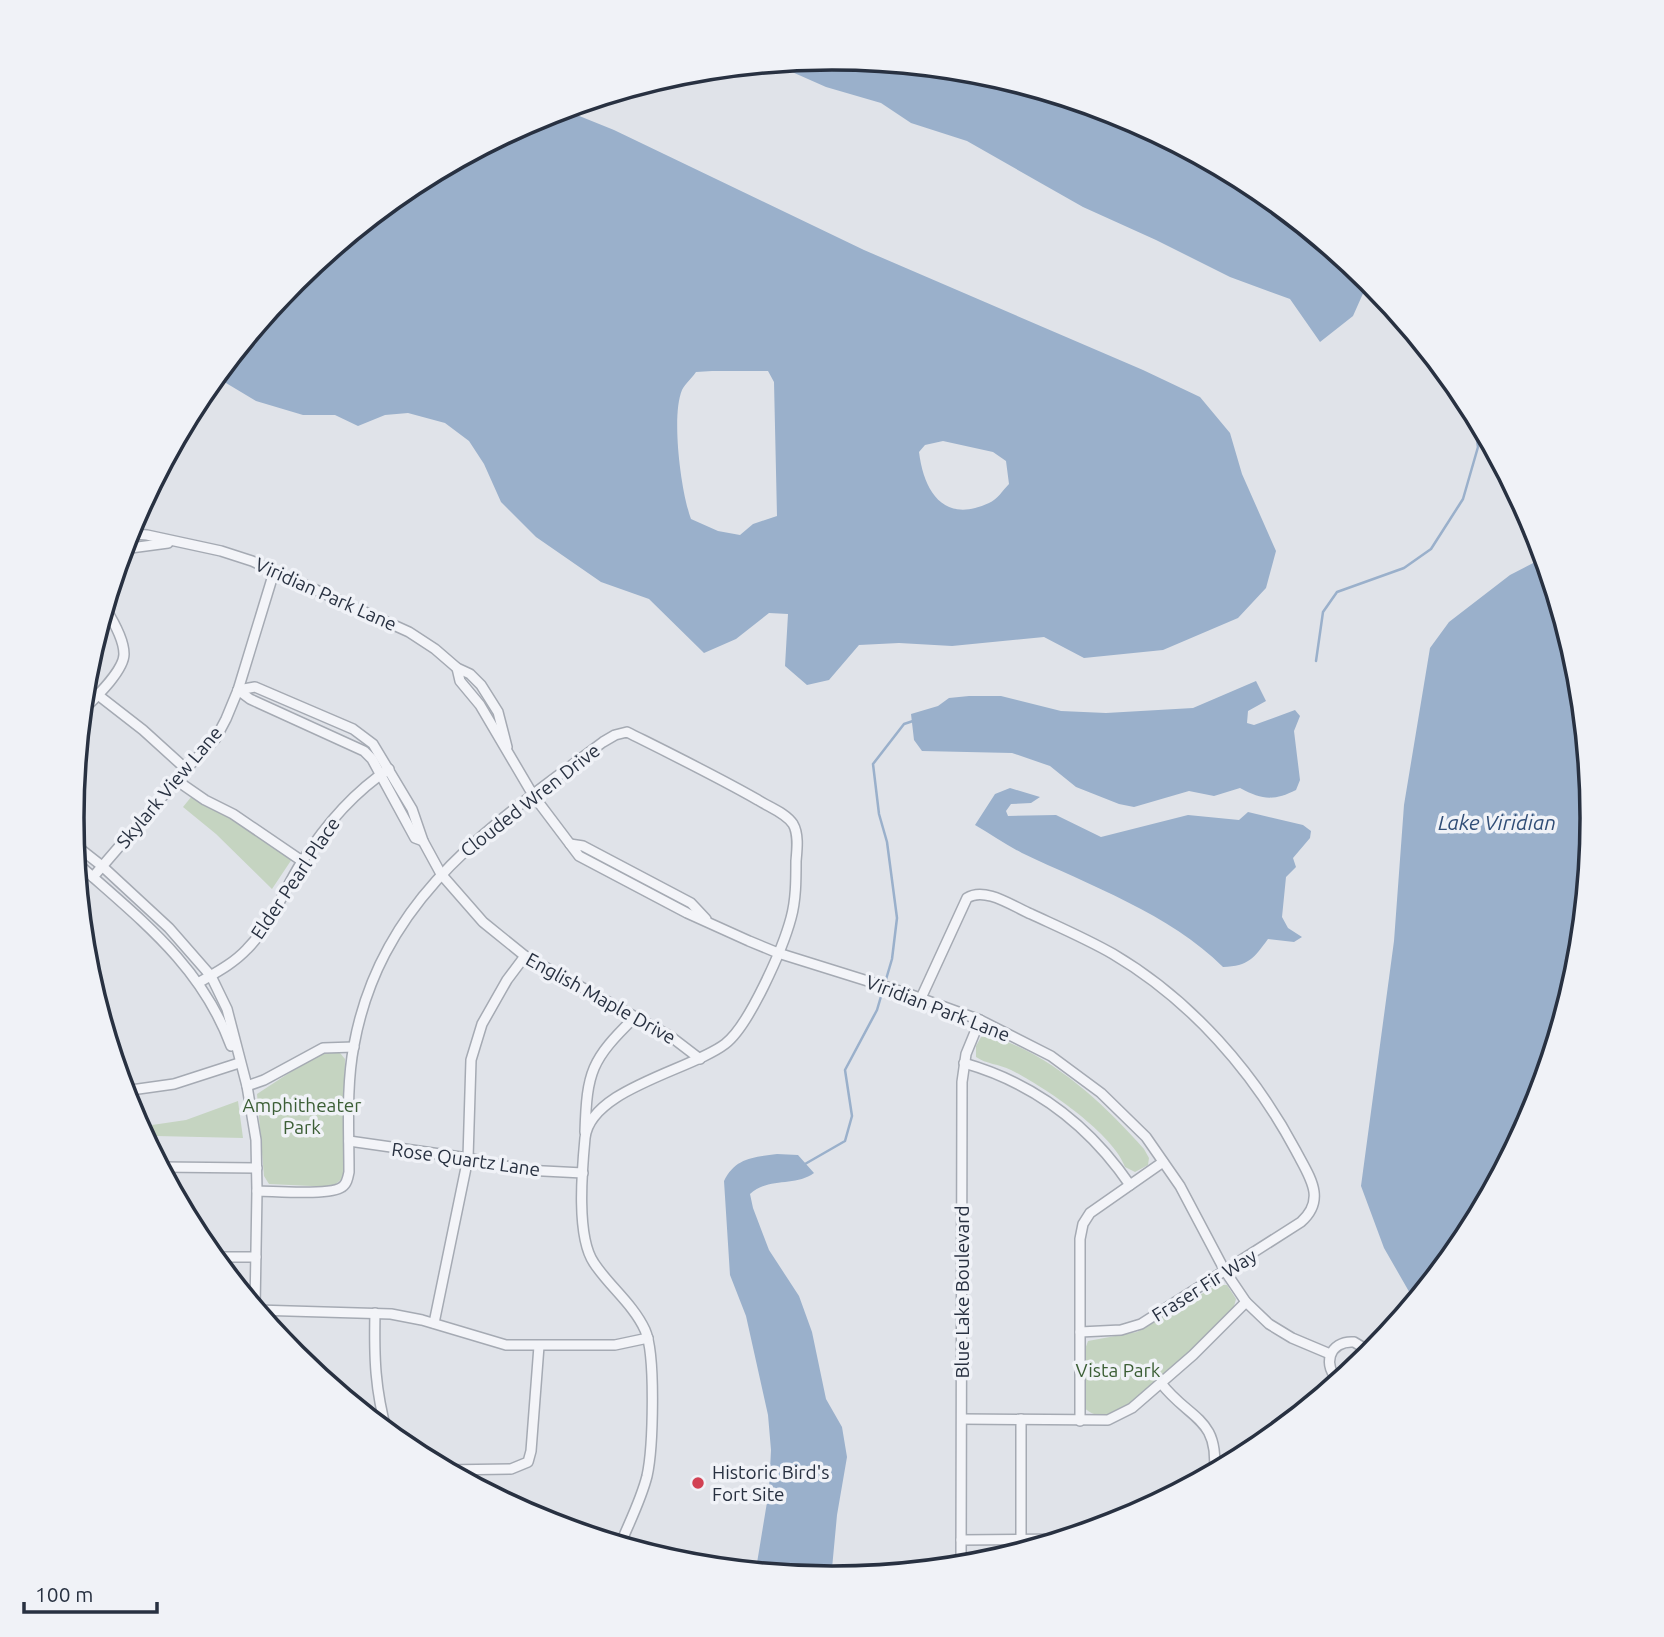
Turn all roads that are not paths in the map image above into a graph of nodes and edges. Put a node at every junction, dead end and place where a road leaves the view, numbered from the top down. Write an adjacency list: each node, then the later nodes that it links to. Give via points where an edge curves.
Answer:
1 (139, 534): 2 (street, Viridian Park Lane)
2 (184, 542): 3 (street, Viridian Park Lane); 4 (street, Viridian Park Lane)
3 (134, 548)
4 (274, 572): 6 (street, Skylark View Lane); 12 (street, Viridian Park Lane, via 410,632 470,674 490,697 515,768)
5 (110, 621): 7 (street, via 124,655)
6 (238, 690): 9 (street, Skylark View Lane, via 216,738); 10 (street, English Maple Drive, via 364,751); 10 (street, English Maple Drive, via 255,687 353,730 373,744)
7 (98, 695): 8 (street); 9 (street)
8 (94, 699)
9 (186, 769): 11 (street, Skylark View Lane)
10 (385, 772): 14 (street, Elder Pearl Place, via 340,812); 17 (street, English Maple Drive, via 408,827 423,841)
11 (176, 780): 14 (street); 15 (street, Skylark View Lane)
12 (533, 795): 17 (street, Clouded Wren Drive); 19 (street, Viridian Park Lane, via 570,844 583,846 691,903 707,920); 19 (street, Clouded Wren Drive, via 603,742 627,732 781,814 793,824 797,849 791,919)
13 (84, 852): 15 (street)
14 (302, 861): 21 (street, Elder Pearl Place, via 250,947)
15 (102, 866): 18 (street, Skylark View Lane); 21 (street, via 169,928)
16 (85, 870): 18 (street)
17 (441, 874): 20 (street, English Maple Drive, via 483,922); 26 (street, Clouded Wren Drive, via 408,914 388,948 366,998)
18 (93, 877): 22 (street, via 165,941)
19 (778, 953): 23 (street, Viridian Park Lane); 27 (street, via 737,1032)
20 (525, 956): 24 (street, English Maple Drive); 34 (street, via 482,1024 471,1060)
21 (211, 976): 22 (street, Elder Pearl Place); 28 (street, via 227,1009)
22 (198, 983): 28 (street)
23 (921, 998): 25 (street, Viridian Park Lane); 43 (street, Fraser Fir Way, via 964,903 972,895 990,896 1097,945 1175,999 1240,1066 1271,1108 1315,1189 1314,1206 1301,1222)
24 (635, 1017): 27 (street, English Maple Drive); 32 (street, via 596,1062 587,1089)
25 (980, 1020): 29 (street, Blue Lake Boulevard); 35 (street, Viridian Park Lane, via 1034,1046 1086,1080 1146,1137)
26 (354, 1048): 30 (street, via 323,1048); 33 (street, Clouded Wren Drive)
27 (700, 1059): 32 (street, via 613,1100)
28 (239, 1063): 30 (street); 31 (street, via 174,1084)
29 (964, 1063): 39 (street, via 1018,1084 1057,1107 1102,1148); 57 (street, Blue Lake Boulevard)
30 (247, 1086): 37 (street)
31 (134, 1090)
32 (585, 1134): 38 (street)
33 (349, 1141): 34 (street, Rose Quartz Lane); 40 (street, Clouded Wren Drive, via 349,1172 341,1188 330,1192)
34 (468, 1158): 38 (street, Rose Quartz Lane, via 524,1170); 48 (street)
35 (1163, 1162): 39 (street); 43 (street, Viridian Park Lane)
36 (170, 1167): 37 (street)
37 (257, 1168): 40 (street)
38 (583, 1173): 50 (street, via 587,1251)
39 (1130, 1185): 49 (street, via 1090,1213 1083,1224)
40 (257, 1191): 42 (street)
41 (226, 1257): 42 (street)
42 (256, 1257): 44 (street)
43 (1225, 1271): 45 (street, Viridian Park Lane); 49 (street, Fraser Fir Way, via 1140,1324)
44 (255, 1295)
45 (1246, 1302): 53 (street, Viridian Park Lane, via 1269,1324); 55 (street)
46 (267, 1309): 47 (street)
47 (375, 1312): 48 (street); 56 (street, via 374,1370)
48 (434, 1323): 51 (street, via 506,1345)
49 (1080, 1332): 59 (street)
50 (648, 1338): 51 (street, via 615,1345); 62 (street, via 652,1376 649,1467)
51 (539, 1346): 61 (street, via 528,1462 511,1469)
52 (1362, 1347): 53 (street, via 1348,1342)
53 (1330, 1354): 54 (street)
54 (1334, 1374)
55 (1161, 1383): 59 (street, via 1118,1416); 60 (street, via 1210,1432)
56 (383, 1417)
57 (962, 1419): 58 (street); 63 (street, Blue Lake Boulevard)
58 (1021, 1419): 59 (street); 64 (street)
59 (1080, 1421)
60 (1214, 1462)
61 (463, 1470)
62 (623, 1537)
63 (961, 1540): 64 (street); 66 (street, Blue Lake Boulevard)
64 (1020, 1540): 65 (street)
65 (1030, 1540)
66 (961, 1556)

